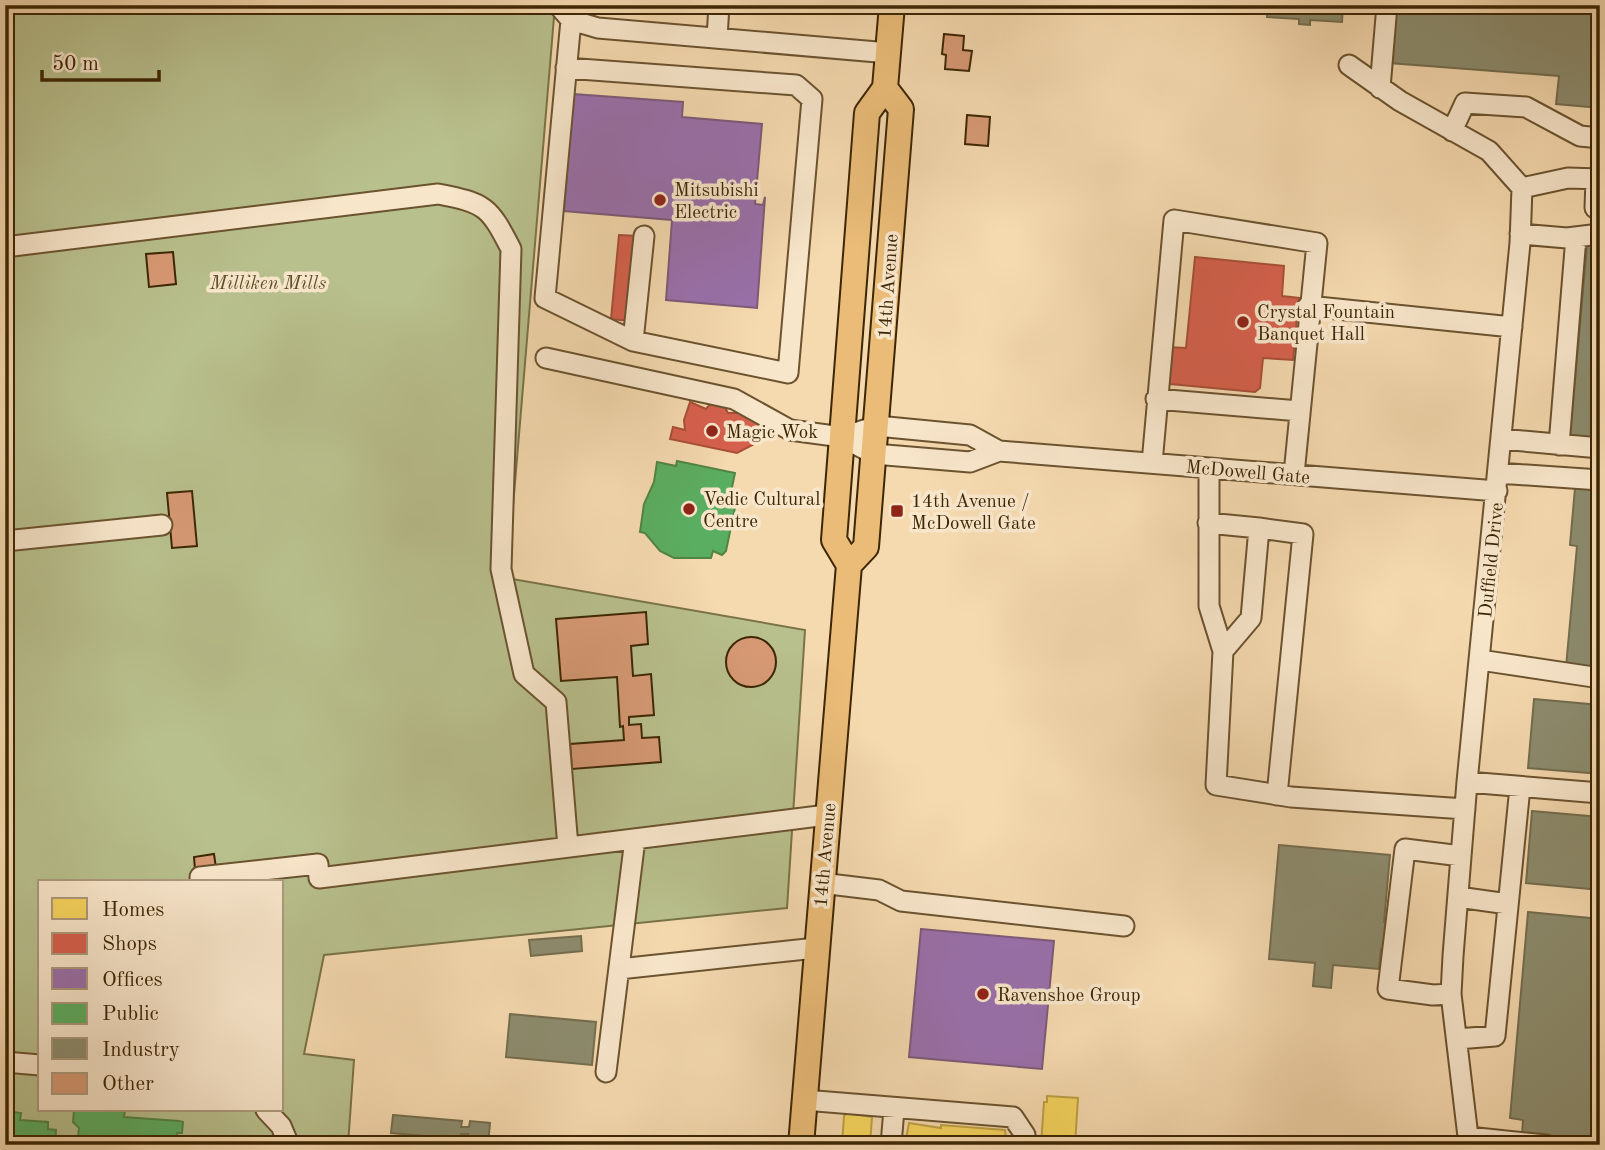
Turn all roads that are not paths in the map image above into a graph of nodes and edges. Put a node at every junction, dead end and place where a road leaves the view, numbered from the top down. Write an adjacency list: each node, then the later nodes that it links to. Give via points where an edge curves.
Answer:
1 (719, 5): 5 (street)
2 (892, 5): 6 (main road, 14th Avenue)
3 (1387, 5): 10 (street)
4 (564, 12): 5 (street, via 598,28); 8 (street)
5 (717, 38): 6 (street)
6 (888, 53): 9 (main road, 14th Avenue)
7 (1349, 65): 10 (street)
8 (566, 68): 23 (street, via 545,298); 23 (street, via 796,85 813,99 788,373)
9 (885, 88): 27 (main road, 14th Avenue, via 901,108); 28 (main road, 14th Avenue, via 867,113)
10 (1380, 88): 11 (street)
11 (1452, 131): 12 (street, via 1465,103 1526,107 1580,136); 14 (street, via 1489,152)
12 (1600, 138)
13 (1598, 178): 14 (street, via 1568,178); 15 (street, via 1595,208)
14 (1522, 188): 16 (street, Duffield Drive)
15 (1600, 208)
16 (1520, 234): 19 (street); 22 (street, Duffield Drive)
17 (1600, 234): 19 (street)
18 (644, 236): 23 (street)
19 (1576, 237): 30 (street)
20 (5, 247): 54 (street, via 438,194 472,201 494,215 511,249 500,569 524,674 556,702)
21 (1308, 306): 22 (street); 25 (street, via 1317,243 1174,220); 26 (street)
22 (1512, 327): 29 (street, Duffield Drive)
23 (633, 341)
24 (546, 358): 28 (street, via 734,398 790,430)
25 (1156, 399): 26 (street); 34 (street)
26 (1299, 411): 36 (street)
27 (877, 426): 28 (street); 32 (street, McDowell Gate, via 971,435); 33 (main road, 14th Avenue)
28 (842, 437): 33 (street, McDowell Gate); 43 (main road, 14th Avenue, via 834,540)
29 (1502, 439): 30 (street); 38 (street, Duffield Drive)
30 (1559, 444): 31 (street)
31 (1600, 448)
32 (999, 451): 33 (street, McDowell Gate, via 970,463); 34 (street, McDowell Gate)
33 (874, 454): 43 (main road, 14th Avenue, via 866,547)
34 (1152, 463): 35 (street, McDowell Gate)
35 (1209, 468): 36 (street, McDowell Gate); 39 (street)
36 (1294, 474): 38 (street, McDowell Gate)
37 (1600, 480): 38 (street, McDowell Gate)
38 (1498, 482): 45 (street, Duffield Drive)
39 (1208, 523): 41 (street); 44 (street, via 1209,606)
40 (162, 525): 42 (street)
41 (1259, 528): 44 (street, via 1251,618); 50 (street, via 1303,534)
42 (5, 541)
43 (849, 565): 52 (main road, 14th Avenue)
44 (1223, 651): 50 (street, via 1216,785)
45 (1480, 660): 46 (street); 47 (street, Duffield Drive)
46 (1600, 678)
47 (1467, 782): 48 (street); 51 (street, Duffield Drive)
48 (1520, 787): 49 (street); 59 (street)
49 (1600, 793)
50 (1278, 795): 51 (street)
51 (1465, 809): 55 (street, Duffield Drive)
52 (827, 815): 53 (street); 57 (main road, 14th Avenue)
53 (635, 839): 54 (street); 62 (street)
54 (568, 847): 56 (street, via 319,878 318,864)
55 (1461, 856): 58 (street, Duffield Drive); 63 (street, via 1405,849 1388,989)
56 (200, 877)
57 (821, 883): 60 (street, via 879,890 901,901); 61 (main road, 14th Avenue)
58 (1458, 897): 59 (street); 63 (street, Duffield Drive)
59 (1508, 904): 64 (street, via 1495,1036)
60 (1124, 926)
61 (816, 948): 62 (street); 68 (main road, 14th Avenue)
62 (619, 969): 67 (street)
63 (1451, 995): 64 (street, Duffield Drive)
64 (1458, 1039): 71 (street, Duffield Drive)
65 (5, 1062): 66 (street)
66 (38, 1065)
67 (606, 1072)
68 (804, 1100): 69 (street); 73 (main road, 14th Avenue)
69 (894, 1109): 74 (street); 75 (street, via 1013,1117 1024,1135)
70 (268, 1112): 72 (street, via 281,1126)
71 (1469, 1141): 76 (street)
72 (289, 1145)
73 (801, 1145)
74 (891, 1145)
75 (1024, 1145)
76 (1546, 1145)

